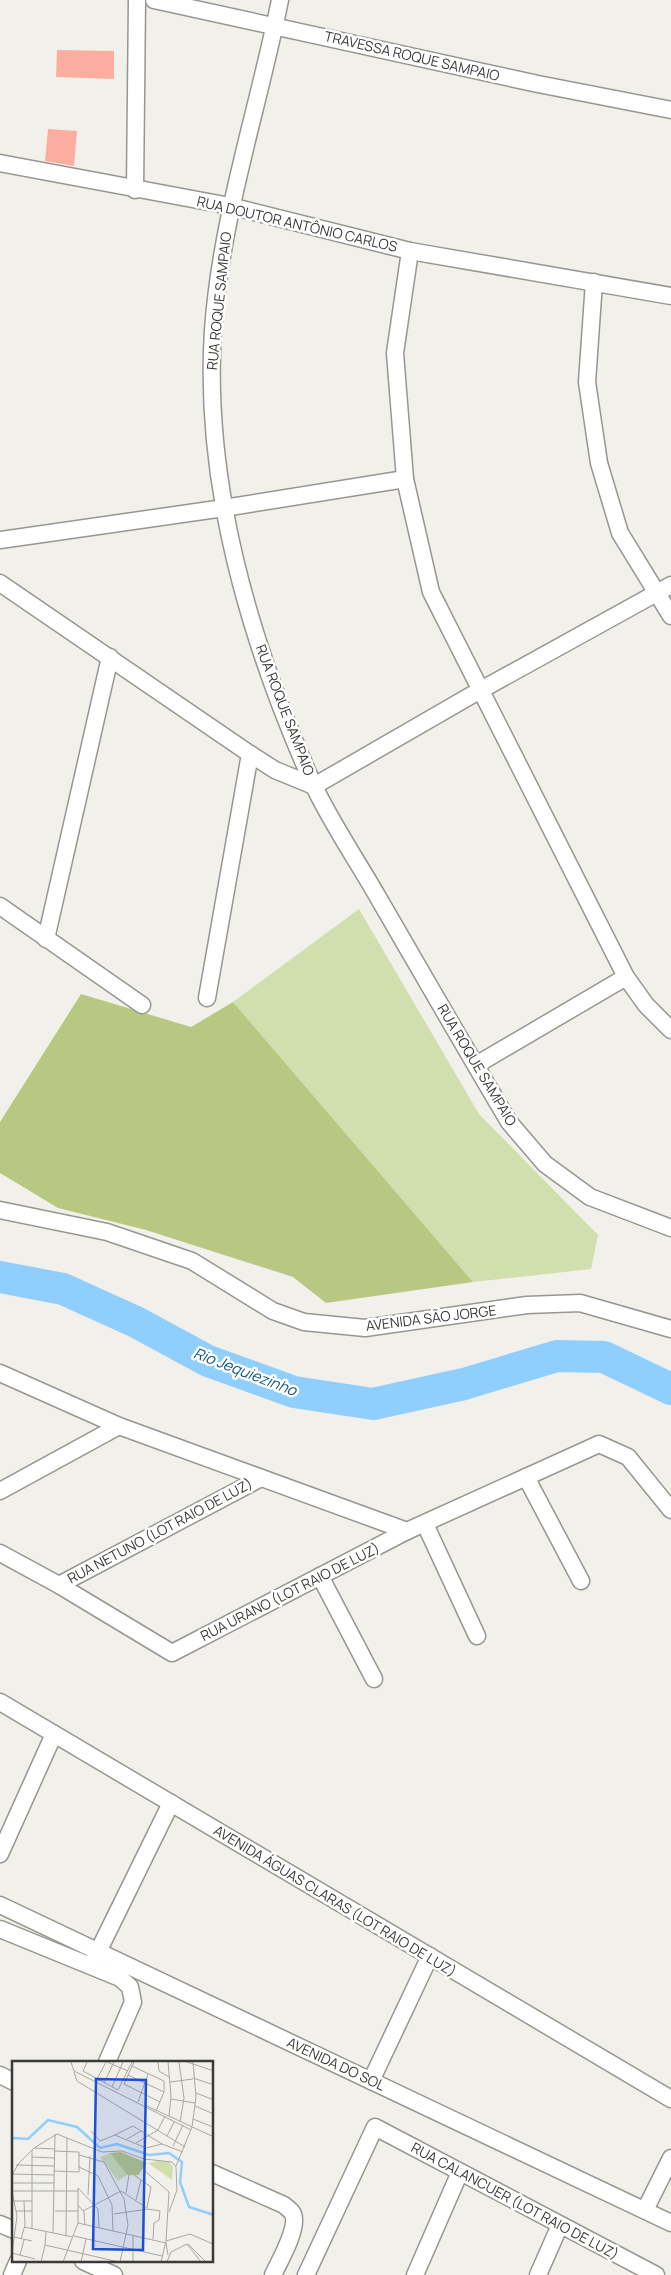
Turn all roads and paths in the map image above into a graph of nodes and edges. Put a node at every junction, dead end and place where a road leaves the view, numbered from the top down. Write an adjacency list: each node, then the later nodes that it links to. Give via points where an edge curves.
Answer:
1 (137, 0): 7 (street)
2 (154, 0): 4 (street, TRAVESSA ROQUE SAMPAIO)
3 (280, 0): 4 (street, RUA ROQUE SAMPAIO)
4 (275, 26): 5 (street, TRAVESSA ROQUE SAMPAIO); 8 (street, RUA ROQUE SAMPAIO)
5 (671, 110)
6 (0, 163): 7 (street, RUA DOUTOR ANTÔNIO CARLOS)
7 (135, 190): 8 (street, RUA DOUTOR ANTÔNIO CARLOS)
8 (230, 206): 9 (street, RUA DOUTOR ANTÔNIO CARLOS); 13 (street, RUA ROQUE SAMPAIO, via 219,269 211,377)
9 (410, 251): 10 (street, RUA DOUTOR ANTÔNIO CARLOS); 12 (street, via 395,353)
10 (594, 282): 11 (street, RUA DOUTOR ANTÔNIO CARLOS); 17 (street, via 587,382 600,463 620,533)
11 (671, 296)
12 (406, 479): 13 (street); 20 (street, via 431,592)
13 (224, 508): 14 (street); 22 (street, RUA ROQUE SAMPAIO, via 241,582 268,674)
14 (0, 540)
15 (0, 583): 19 (street)
16 (671, 585): 17 (street)
17 (656, 593): 18 (street); 20 (street)
18 (671, 616)
19 (110, 657): 21 (street); 24 (street)
20 (480, 691): 22 (street); 25 (street)
21 (250, 754): 22 (street, via 275,770); 26 (street)
22 (314, 786): 29 (street, RUA ROQUE SAMPAIO)
23 (0, 906): 24 (street)
24 (46, 939): 27 (street)
25 (626, 976): 28 (street, via 646,1005); 29 (street)
26 (207, 998)
27 (142, 1005)
28 (671, 1030)
29 (476, 1066): 31 (street, RUA ROQUE SAMPAIO, via 510,1122 545,1164 590,1197)
30 (0, 1210): 32 (street, AVENIDA SÃO JORGE, via 107,1232 192,1261 273,1311 304,1322 365,1328 528,1305 580,1303)
31 (671, 1228)
32 (671, 1329)
33 (0, 1373): 34 (street)
34 (119, 1426): 36 (street); 37 (street)
35 (526, 1477): 38 (street, RUA URANO (LOT RAIO DE LUZ), via 598,1444 628,1457); 39 (street, RUA URANO (LOT RAIO DE LUZ)); 43 (street)
36 (261, 1478): 40 (street); 44 (street, RUA NETUNO (LOT RAIO DE LUZ))
37 (0, 1491)
38 (671, 1510)
39 (425, 1524): 40 (street, RUA URANO (LOT RAIO DE LUZ)); 45 (street)
40 (407, 1531): 42 (street, RUA URANO (LOT RAIO DE LUZ))
41 (0, 1553): 44 (street)
42 (320, 1576): 44 (street, RUA URANO (LOT RAIO DE LUZ), via 172,1653); 46 (street)
43 (581, 1581)
44 (60, 1585)
45 (477, 1636)
46 (374, 1679)
47 (0, 1702): 48 (street, AVENIDA ÁGUAS CLARAS (LOT RAIO DE LUZ))
48 (54, 1734): 49 (street, AVENIDA ÁGUAS CLARAS (LOT RAIO DE LUZ)); 50 (street)
49 (171, 1803): 53 (street); 54 (street, AVENIDA ÁGUAS CLARAS (LOT RAIO DE LUZ))
50 (0, 1854)
51 (0, 1905): 53 (street, AVENIDA DO SOL)
52 (0, 1929): 55 (street)
53 (98, 1952): 55 (street); 59 (street, AVENIDA DO SOL)
54 (430, 1956): 59 (street); 60 (street, AVENIDA ÁGUAS CLARAS (LOT RAIO DE LUZ))
55 (91, 1967): 56 (street, via 120,1978 130,1988 133,2002)
56 (107, 2061)
57 (0, 2076): 58 (street)
58 (12, 2081)
59 (371, 2081): 64 (street, AVENIDA DO SOL)
60 (671, 2099)
61 (671, 2158): 64 (street)
62 (460, 2172): 67 (street, RUA CALANCUER (LOT RAIO DE LUZ)); 74 (street, RUA CALANCUER (LOT RAIO DE LUZ), via 375,2127); 75 (street)
63 (214, 2174): 73 (street, via 284,2205 292,2212 294,2219 289,2242)
64 (645, 2210): 66 (street, AVENIDA DO SOL)
65 (0, 2224): 68 (street)
66 (671, 2224)
67 (560, 2225): 76 (street); 77 (street, RUA CALANCUER (LOT RAIO DE LUZ))
68 (12, 2229)
69 (18, 2262): 71 (street)
70 (85, 2262): 72 (street)
71 (12, 2275)
72 (114, 2275)
73 (273, 2275)
74 (306, 2275)
75 (415, 2275)
76 (538, 2275)
77 (656, 2275)

